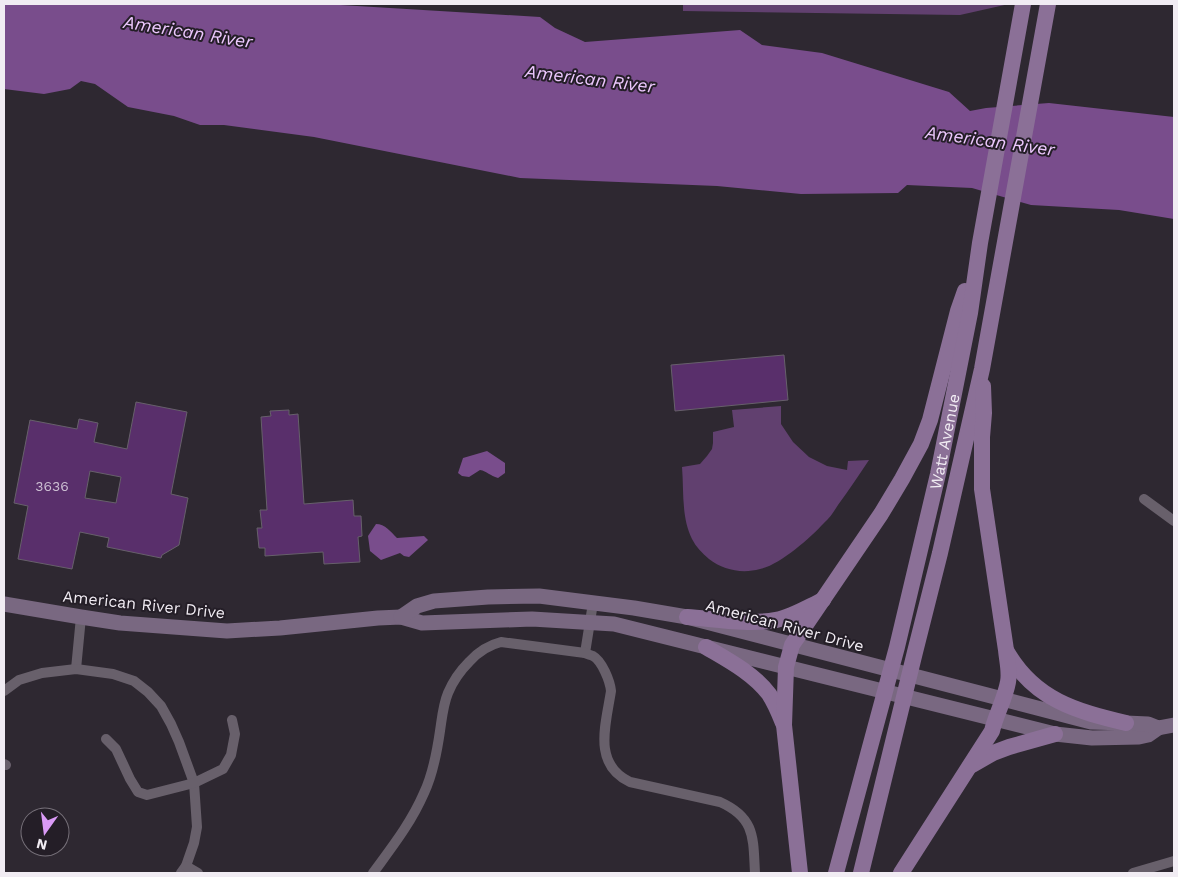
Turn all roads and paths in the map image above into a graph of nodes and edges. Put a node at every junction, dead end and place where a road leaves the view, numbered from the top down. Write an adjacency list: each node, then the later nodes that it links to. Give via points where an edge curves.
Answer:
1 (1023, 4): 3 (main road, Watt Avenue, via 980,244)
2 (1048, 4): 4 (main road, Watt Avenue)
3 (964, 312): 7 (main road, via 921,444 881,514); 38 (main road, Watt Avenue, via 938,474 897,647)
4 (982, 369): 16 (main road, via 982,489); 39 (main road, Watt Avenue)
5 (1144, 499): 6 (street)
6 (1174, 521)
7 (823, 600): 12 (main road, via 776,620 750,622); 14 (main road)
8 (593, 603): 11 (street, American River Drive, via 539,596 434,601 417,606); 12 (street, American River Drive); 13 (street)
9 (4, 604): 10 (street, American River Drive)
10 (81, 617): 11 (street, American River Drive, via 227,631); 19 (street)
11 (401, 617): 13 (street, American River Drive, via 422,623 532,619)
12 (686, 618): 14 (street, American River Drive)
13 (590, 622): 15 (street, American River Drive, via 624,626); 17 (street)
14 (792, 645): 18 (main road); 21 (street, American River Drive)
15 (706, 647): 18 (street, American River Drive); 25 (main road, via 754,679 768,693)
16 (1006, 650): 21 (main road, via 1008,680); 24 (main road, via 1014,665 1048,696 1092,715)
17 (585, 653): 35 (street, via 501,642 472,659 461,670 445,700 434,763 425,792 407,827); 36 (street, via 598,660 610,684 604,738 610,765 630,782 720,802 740,814 753,841)
18 (786, 667): 22 (street, American River Drive); 25 (main road)
19 (76, 669): 20 (street, via 18,680); 31 (street, via 113,674 134,681 148,692 171,724)
20 (4, 691)
21 (1003, 699): 22 (main road); 24 (street, American River Drive, via 1091,722)
22 (995, 719): 28 (street, American River Drive); 30 (main road, via 992,731)
23 (232, 720): 31 (street, via 235,734 231,755 223,769)
24 (1126, 723): 27 (street, American River Drive)
25 (784, 724): 37 (main road)
26 (1174, 725): 27 (street, American River Drive)
27 (1158, 728): 28 (street, American River Drive, via 1148,735 1128,738)
28 (1056, 734): 30 (main road, via 993,753)
29 (106, 739): 31 (street, via 116,748 138,792 147,795)
30 (968, 768): 40 (main road)
31 (194, 783): 33 (street, via 197,827)
32 (1174, 861): 41 (street)
33 (183, 869): 34 (street)
34 (198, 873)
35 (373, 873)
36 (755, 873)
37 (800, 873)
38 (836, 873)
39 (861, 873)
40 (901, 873)
41 (1133, 873)

